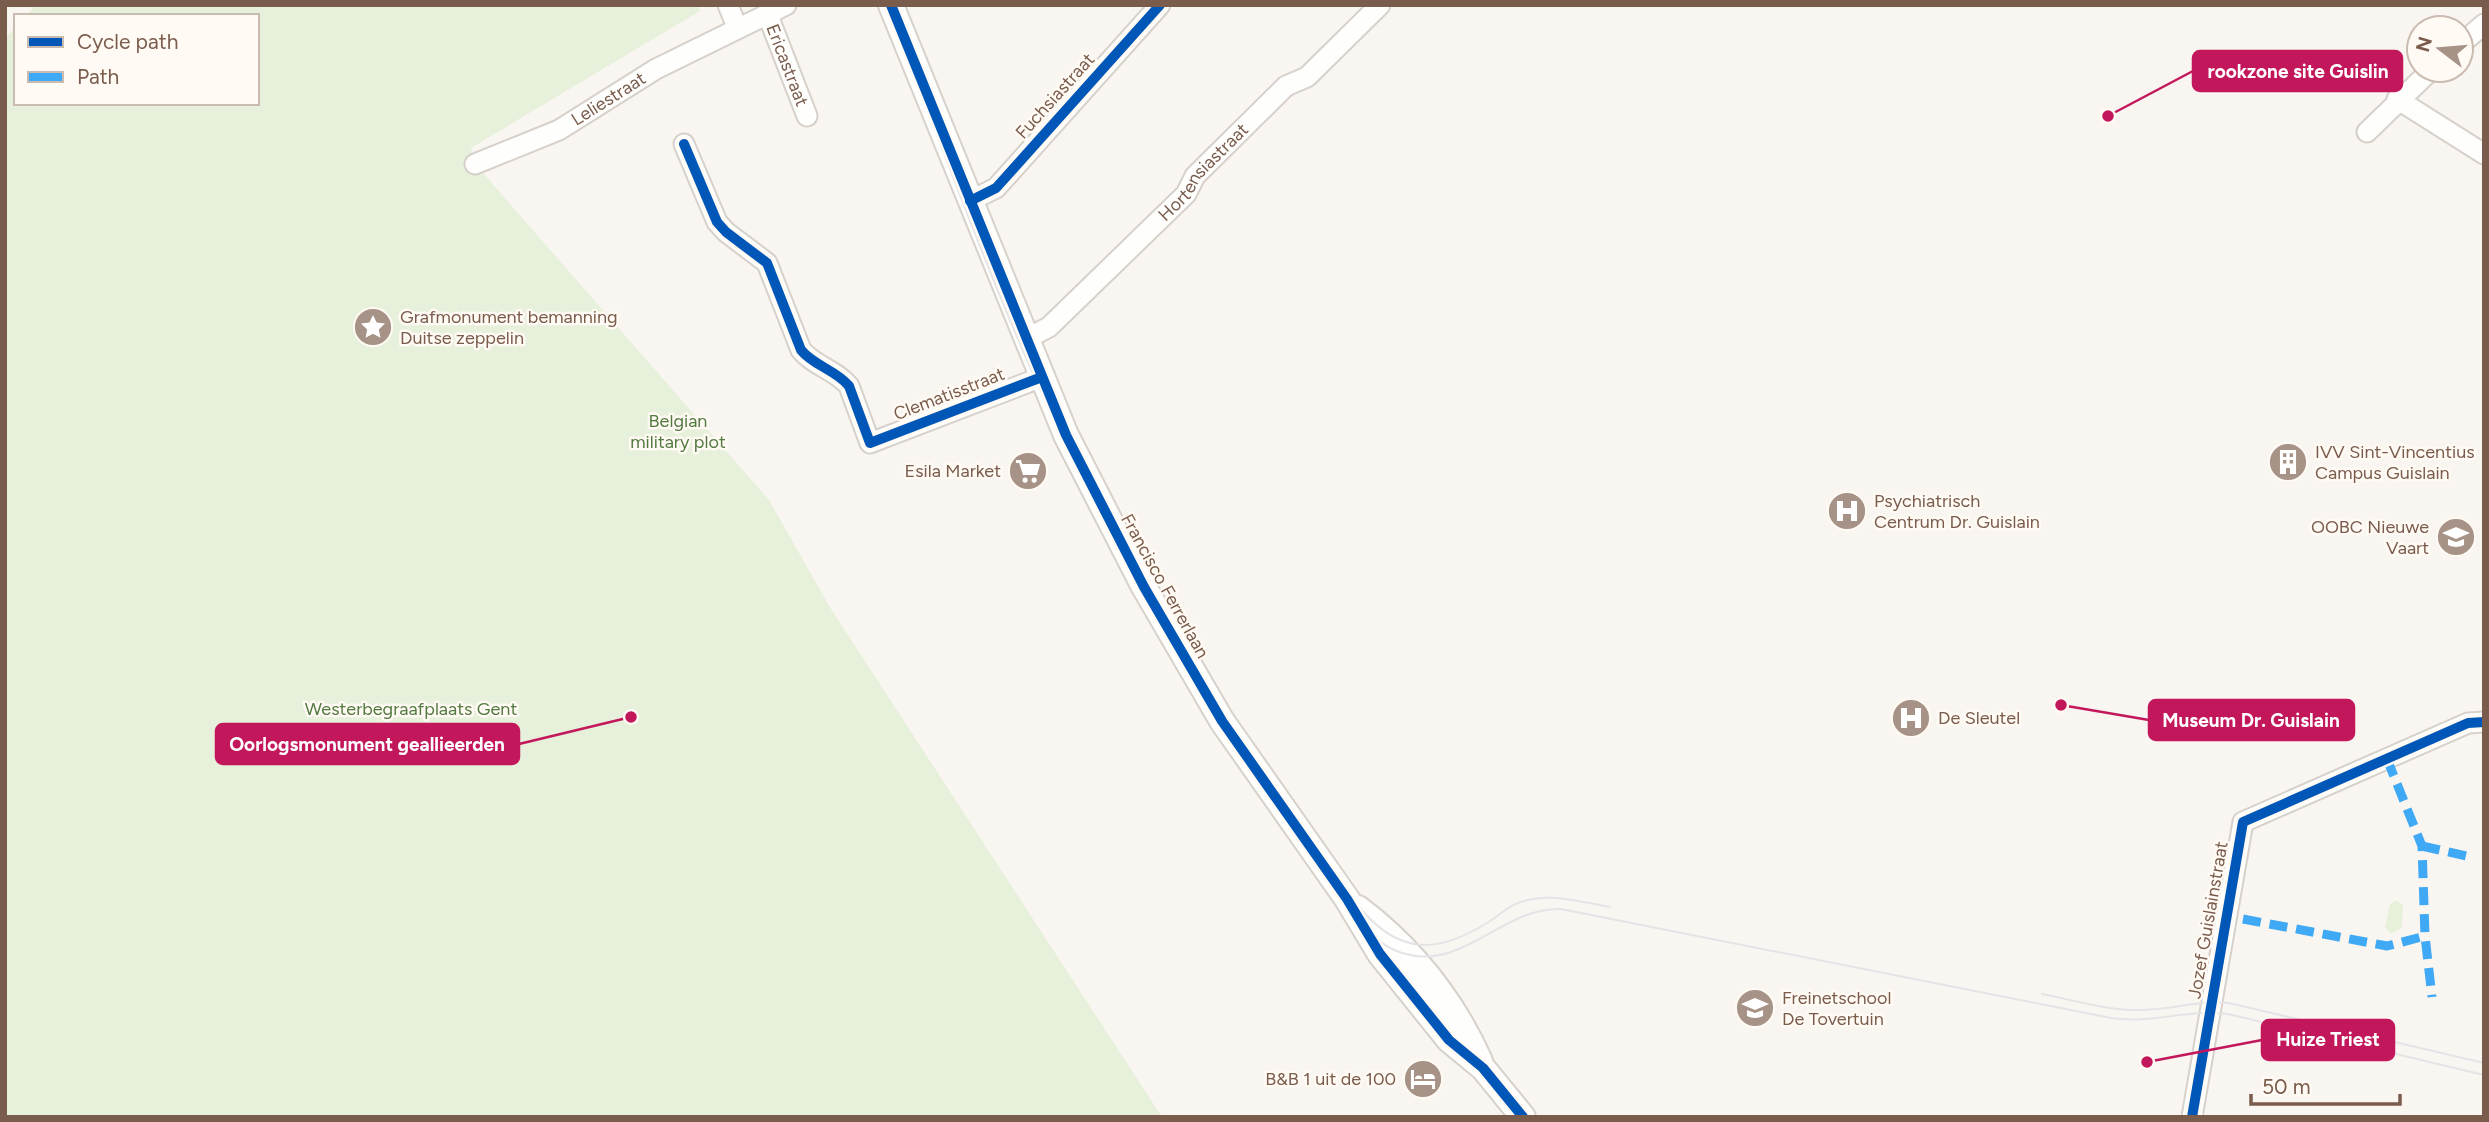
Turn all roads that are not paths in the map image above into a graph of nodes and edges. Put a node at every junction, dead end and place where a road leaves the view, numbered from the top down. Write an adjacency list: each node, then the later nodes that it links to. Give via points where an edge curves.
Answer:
1 (727, 5): 7 (street)
2 (786, 5): 6 (street, Leliestraat)
3 (1160, 5): 15 (street, Fuchsiastraat, via 996,188)
4 (1380, 5): 16 (street, Hortensiastraat, via 1307,77 1286,86 1195,176 1186,194 1049,327)
5 (897, 7): 15 (street, Francisco Ferrerlaan)
6 (767, 13): 7 (street, Leliestraat); 10 (street, Ericastraat)
7 (737, 27): 14 (street, Leliestraat, via 656,69 559,130)
8 (2415, 84): 9 (street)
9 (2397, 99): 11 (street); 13 (street)
10 (807, 116)
11 (2367, 132)
12 (684, 144): 17 (street, Clematisstraat, via 717,222 767,263 801,350 809,360 844,379 870,443)
13 (2484, 154)
14 (475, 164)
15 (970, 201): 16 (street, Francisco Ferrerlaan)
16 (1026, 339): 17 (street, Francisco Ferrerlaan)
17 (1042, 377): 19 (street, Francisco Ferrerlaan, via 1098,500 1183,655 1279,807 1380,954 1449,1040 1483,1068)
18 (2484, 722): 20 (street, Jozef Guislainstraat, via 2468,723 2243,822)
19 (1523, 1117)
20 (2192, 1117)

